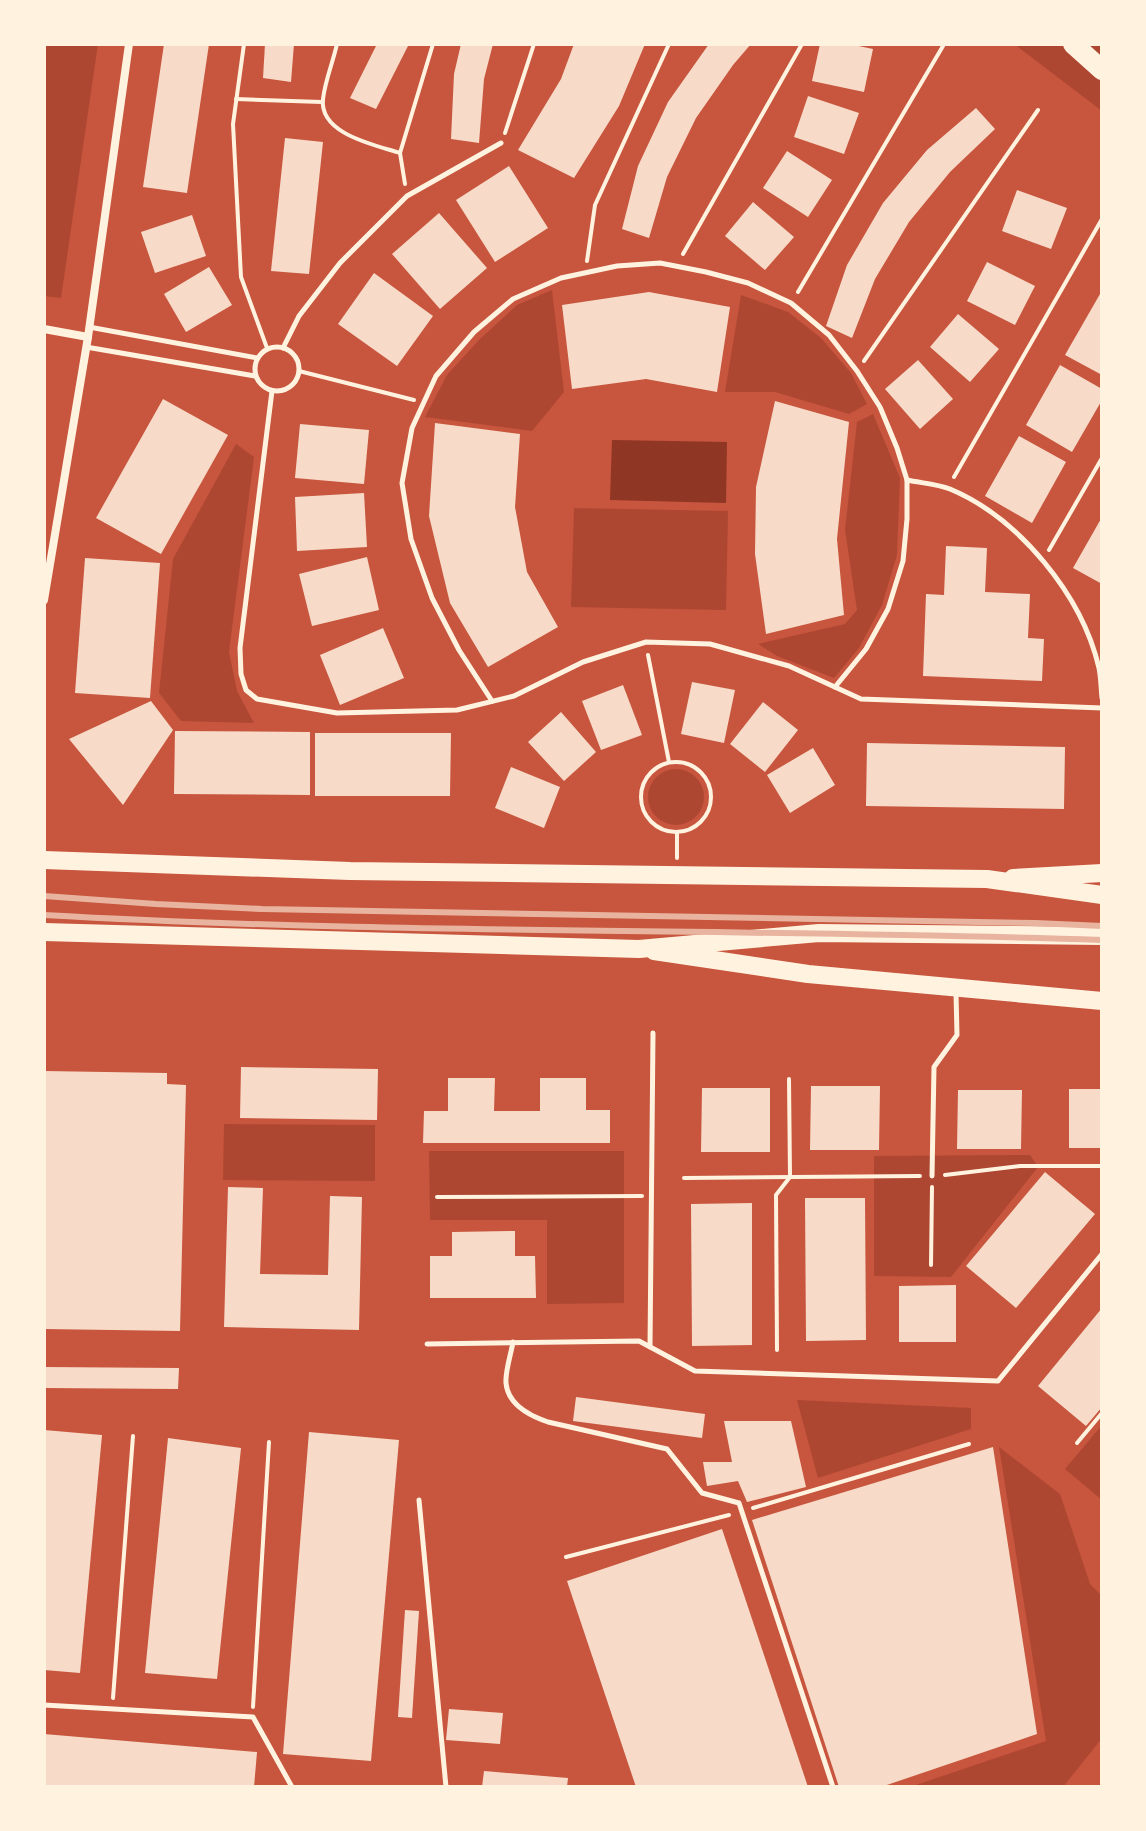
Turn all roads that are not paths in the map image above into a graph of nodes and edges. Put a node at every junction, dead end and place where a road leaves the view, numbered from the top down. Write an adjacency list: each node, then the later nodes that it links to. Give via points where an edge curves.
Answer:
1 (129, 44): 5 (street)
2 (1073, 44): 3 (highway)
3 (1102, 70)
4 (501, 143): 8 (lane, via 407,196 340,263 299,316)
5 (89, 327): 7 (street); 9 (lane)
6 (44, 329): 7 (street)
7 (87, 342): 10 (lane); 13 (street)
8 (283, 348): 9 (lane, via 267,349); 11 (lane, via 295,356 297,379 286,389)
9 (257, 358): 10 (lane)
10 (255, 376): 11 (lane)
11 (272, 391): 16 (lane, via 240,648 246,690 257,699 337,713 457,710)
12 (907, 480): 14 (lane, via 903,561 888,609 866,649); 15 (lane, via 948,488 979,505 1012,528 1043,561 1070,597 1088,634 1100,670); 16 (lane, via 880,407 829,335 791,303 748,283 660,263 561,278 513,299 474,332 436,376 412,428 402,483 411,539 432,598)
13 (44, 600)
14 (835, 687): 16 (lane, via 789,666 710,644 646,642); 17 (lane, via 861,699)
15 (1102, 698)
16 (492, 701)
17 (1102, 708)
18 (44, 860): 20 (main road, via 350,871)
19 (1102, 873): 20 (main road)
20 (987, 879): 21 (main road)
21 (1102, 895)
22 (44, 932): 24 (main road)
23 (1102, 936): 24 (main road, via 819,933)
24 (639, 949): 25 (main road, via 808,974)
25 (956, 988): 26 (main road); 28 (lane, via 957,1035 934,1067)
26 (1102, 1001)
27 (653, 1033): 32 (lane)
28 (932, 1176)
29 (1102, 1254): 32 (lane, via 998,1381 695,1371)
30 (513, 1342): 31 (lane); 32 (lane, via 639,1341); 37 (lane, via 506,1383 510,1395 531,1416 667,1449 702,1493 739,1503)
31 (427, 1344)
32 (650, 1347)
33 (419, 1500): 36 (lane)
34 (44, 1705): 35 (lane, via 253,1717)
35 (292, 1787)
36 (446, 1787)
37 (833, 1787)

